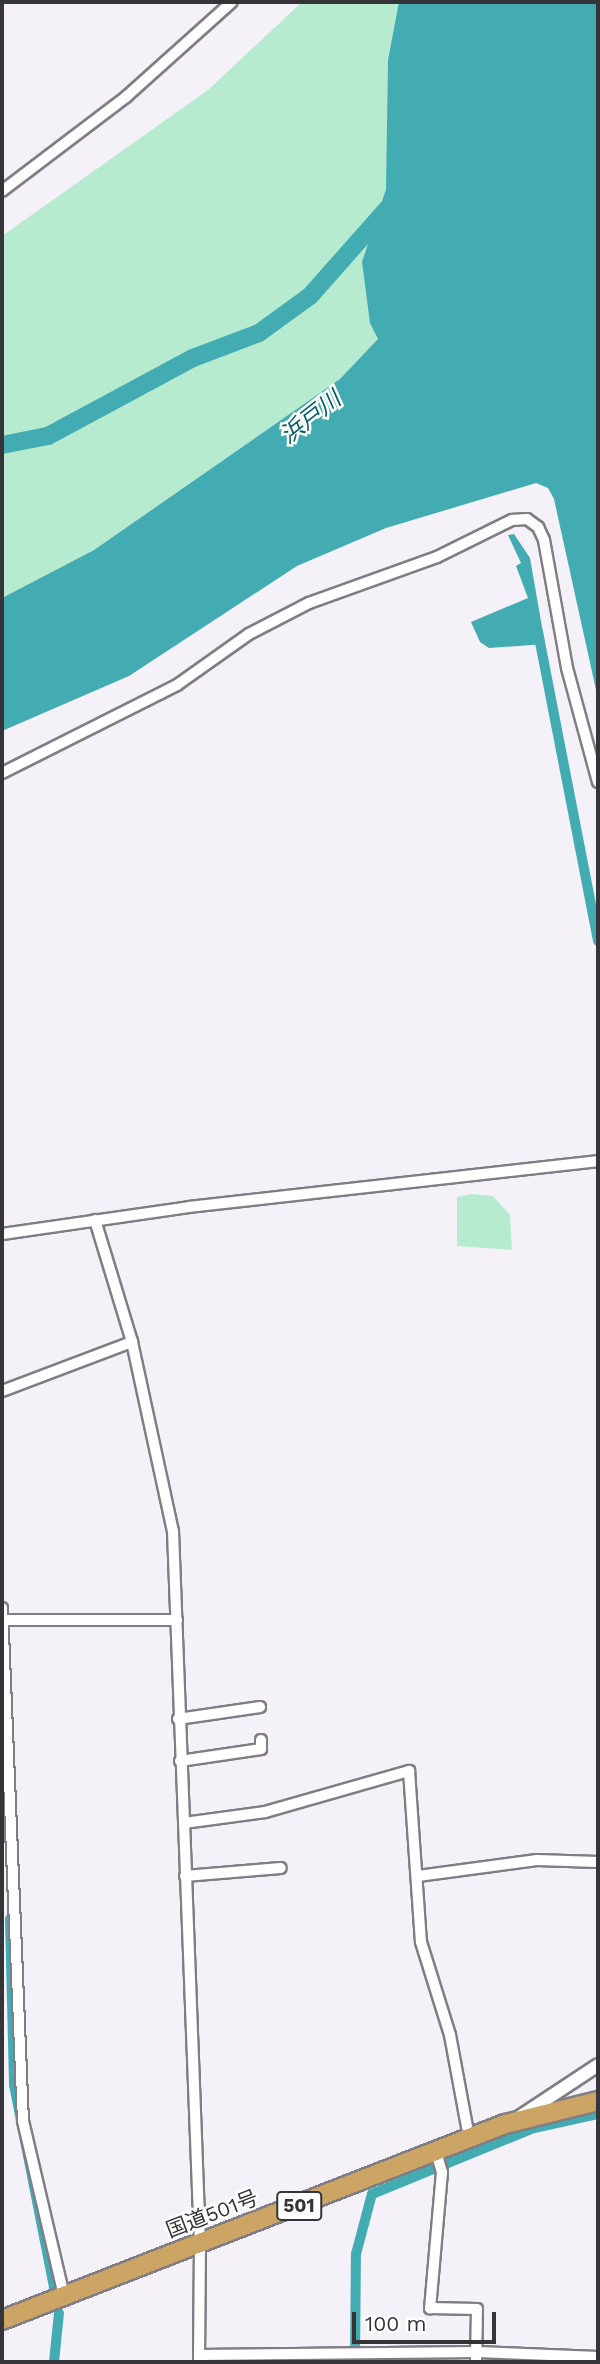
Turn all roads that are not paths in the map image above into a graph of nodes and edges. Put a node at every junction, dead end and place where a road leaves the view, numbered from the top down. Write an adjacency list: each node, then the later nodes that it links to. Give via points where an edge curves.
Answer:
1 (232, 2): 2 (street, via 125,97)
2 (2, 191)
3 (2, 773): 4 (street, via 177,685 249,635 309,603 437,557 512,520 527,519 538,527 544,540 567,668)
4 (598, 782)
5 (598, 1161): 6 (street)
6 (95, 1220): 7 (street); 8 (street)
7 (2, 1234)
8 (132, 1342): 9 (street); 12 (street, via 173,1531)
9 (2, 1391)
10 (2, 1608): 11 (street)
11 (3, 1620): 12 (street); 28 (street, via 23,2121)
12 (177, 1620): 14 (street)
13 (260, 1707): 14 (street)
14 (178, 1719): 16 (street)
15 (261, 1740): 16 (street, via 261,1749)
16 (180, 1761): 17 (street)
17 (184, 1823): 20 (street); 21 (street, via 265,1812 409,1771)
18 (598, 1862): 21 (street, via 537,1860)
19 (281, 1868): 20 (street)
20 (185, 1876): 27 (street)
21 (418, 1876): 25 (street, via 416,1908 423,1954 450,2035)
22 (598, 2065): 24 (street)
23 (598, 2101): 24 (highway, 国道501号 / 501)
24 (505, 2124): 25 (highway, 国道501号 / 501)
25 (469, 2138): 26 (highway, 国道501号 / 501)
26 (439, 2163): 27 (highway, 国道501号 / 501); 30 (street, via 430,2308 477,2309)
27 (200, 2244): 28 (highway, 国道501号 / 501); 32 (street)
28 (64, 2295): 29 (highway, 国道501号 / 501)
29 (2, 2320)
30 (477, 2357): 31 (street); 32 (street, via 356,2352)
31 (598, 2357)
32 (199, 2358)

